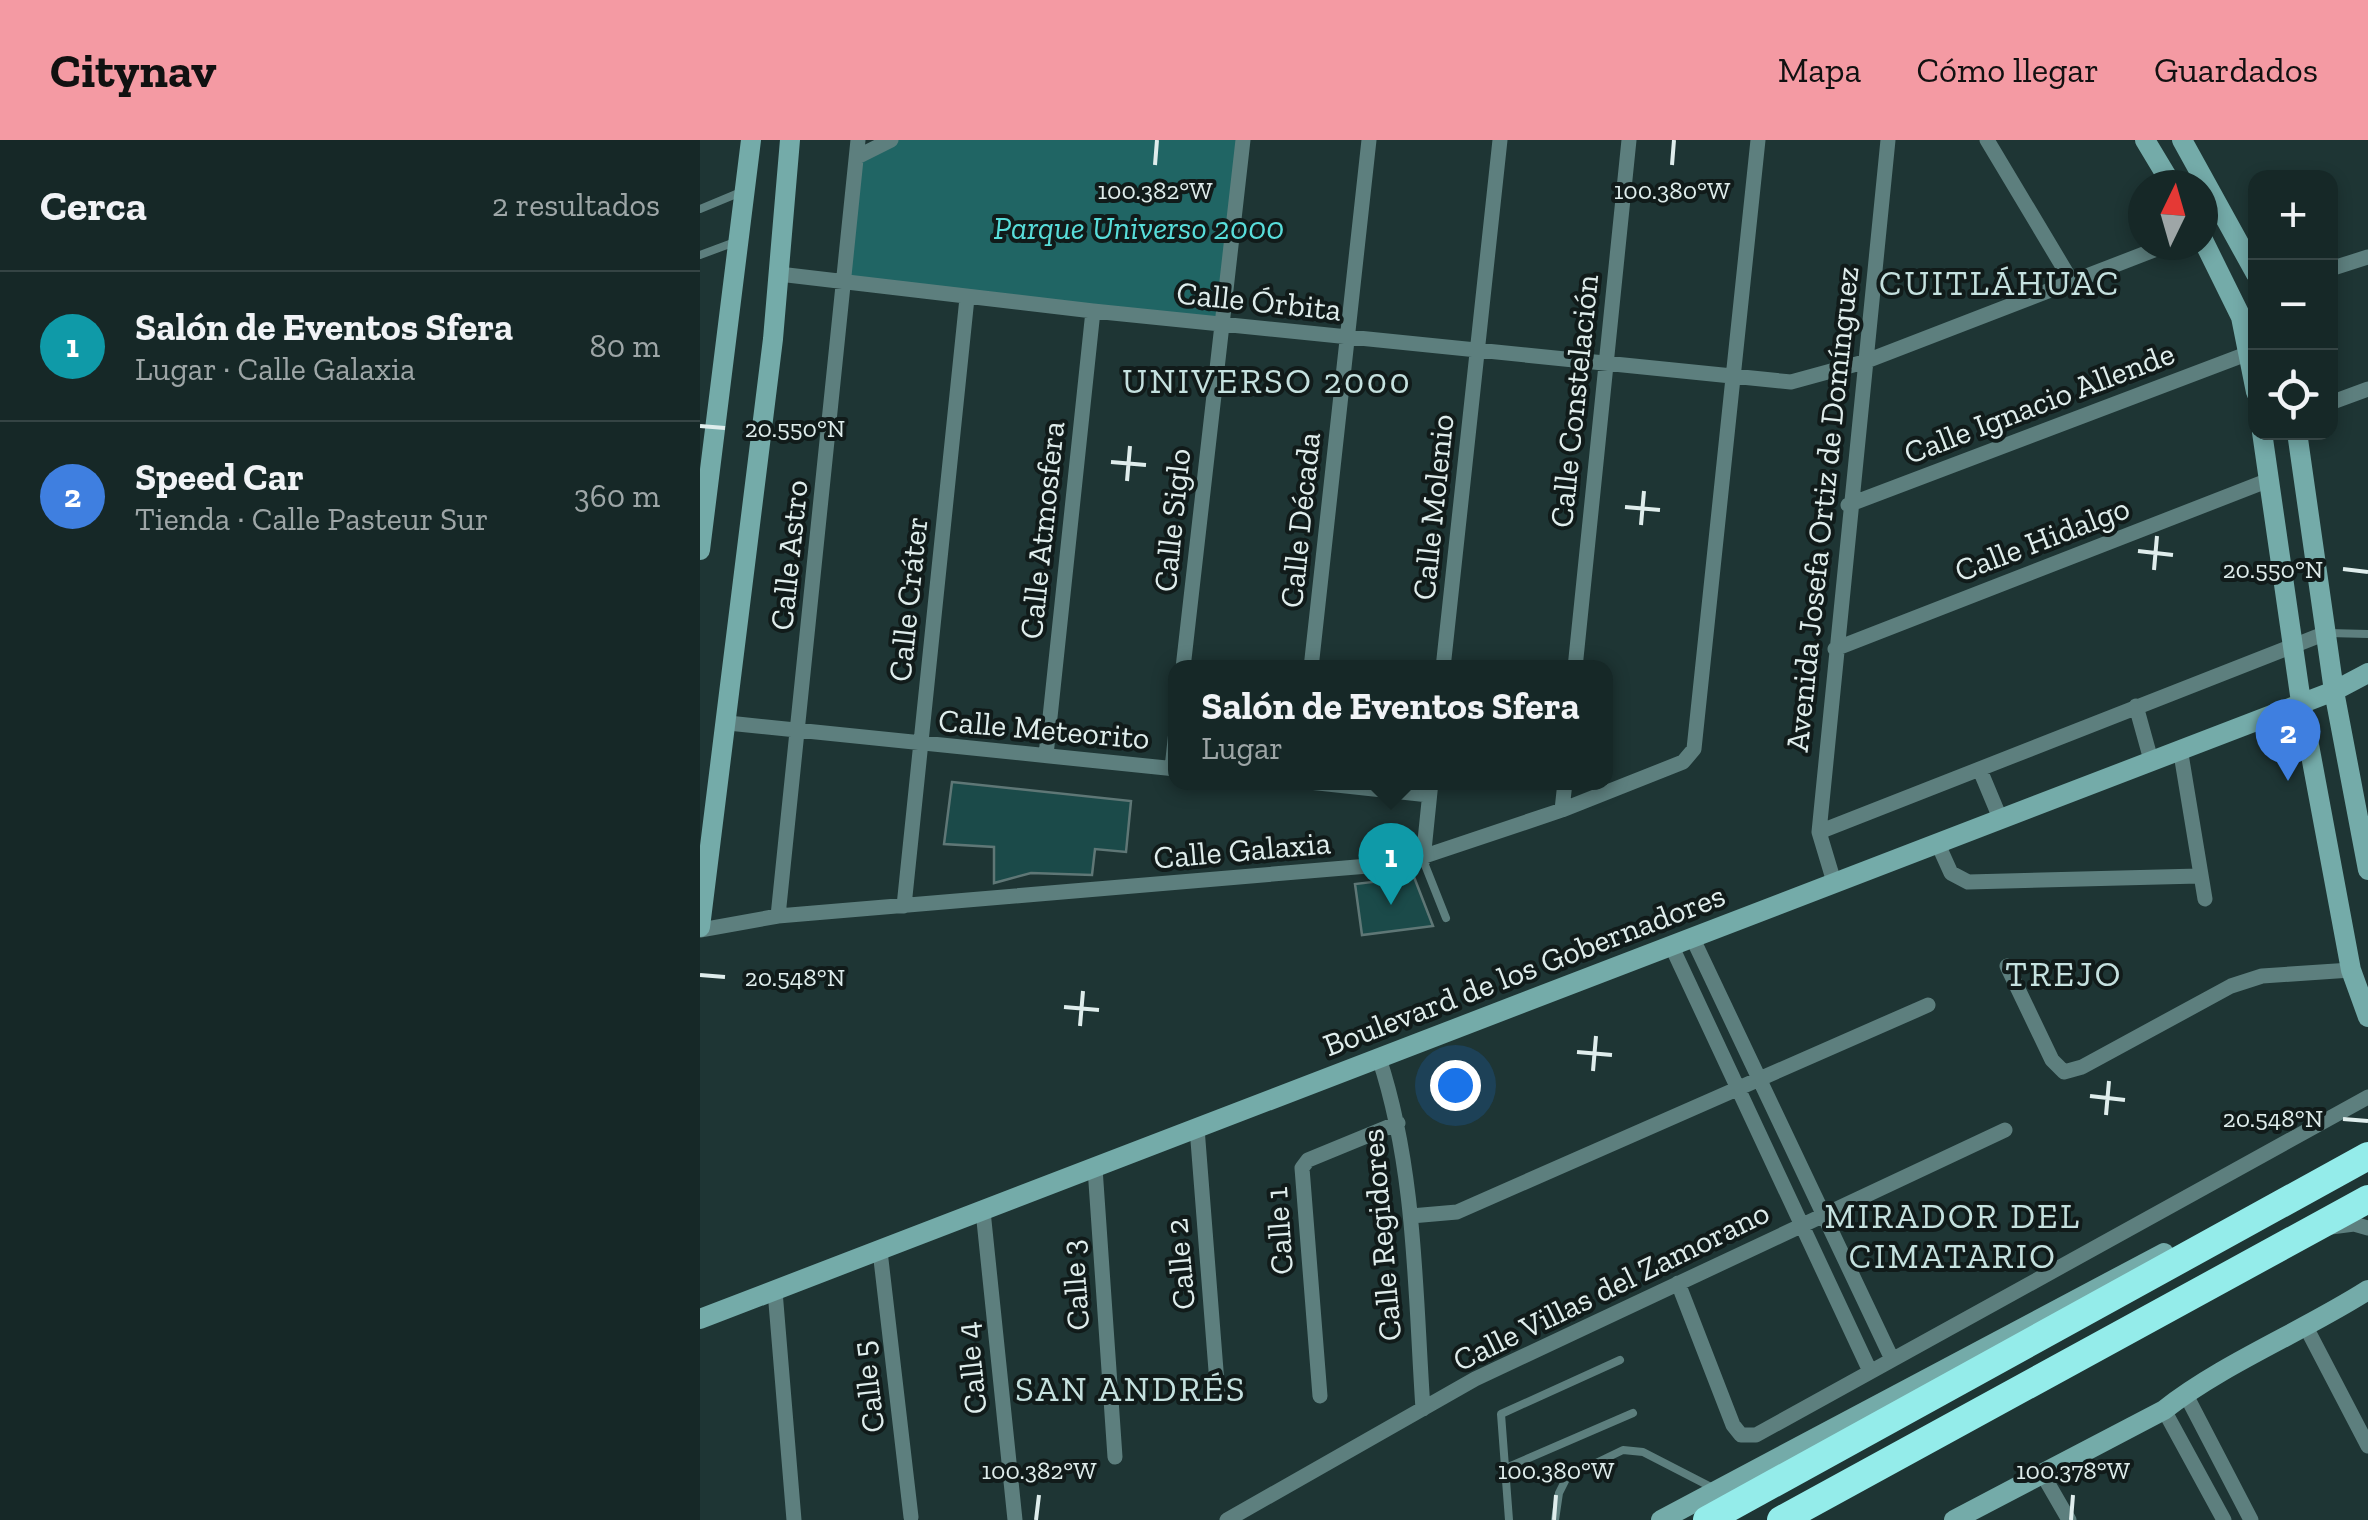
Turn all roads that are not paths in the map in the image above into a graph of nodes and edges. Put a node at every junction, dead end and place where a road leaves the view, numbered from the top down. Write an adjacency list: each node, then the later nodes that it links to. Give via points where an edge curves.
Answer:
1 (752, 140): 15 (main road)
2 (790, 140): 24 (main road)
3 (891, 140): 13 (street)
4 (1243, 140): 29 (street, Calle Siglo)
5 (1369, 140): 30 (street, Calle Década)
6 (1500, 140): 32 (street, Calle Molenio)
7 (1629, 140): 35 (street, Calle Constelación)
8 (1758, 140): 36 (street, Calle Galaxia)
9 (1888, 140): 34 (street, Avenida Josefa Ortiz de Domínguez)
10 (1987, 140): 25 (street)
11 (2145, 140): 14 (main road)
12 (2182, 140): 22 (main road)
13 (858, 148): 26 (street, Calle Astro)
14 (2163, 170)
15 (745, 190): 16 (lane); 17 (main road)
16 (700, 210)
17 (739, 241): 18 (lane); 38 (main road)
18 (700, 255)
19 (2368, 257): 23 (street)
20 (2128, 260): 25 (street, Calle Órbita)
21 (2213, 260): 31 (main road, via 2235,302)
22 (2248, 260)
23 (2338, 266)
24 (779, 274): 26 (street, Calle Órbita); 57 (main road)
25 (2072, 282): 34 (street, Calle Órbita)
26 (846, 284): 27 (street, Calle Órbita); 58 (street, Calle Astro)
27 (967, 298): 28 (street, Calle Órbita); 59 (street, Calle Cráter)
28 (1093, 312): 29 (street, Calle Órbita); 61 (street, Calle Atmosfera)
29 (1221, 325): 30 (street, Calle Órbita); 49 (street, Calle Siglo)
30 (1348, 337): 32 (street, Calle Órbita); 50 (street, Calle Década)
31 (2248, 350)
32 (1477, 352): 35 (street, Calle Órbita); 51 (street, Calle Molenio)
33 (2248, 353): 43 (street, Calle Ignacio Allende)
34 (1864, 362): 36 (street, Calle Órbita, via 1791,382); 43 (street, Avenida Josefa Ortiz de Domínguez)
35 (1604, 363): 36 (street, Calle Órbita); 52 (street, Calle Constelación)
36 (1734, 377): 68 (street, Calle Galaxia, via 1694,749 1683,762)
37 (2368, 389): 39 (street)
38 (710, 391): 44 (main road)
39 (2338, 400)
40 (2263, 440): 42 (main road)
41 (2298, 440): 45 (main road)
42 (2269, 480): 47 (main road); 48 (street, Calle Hidalgo)
43 (1848, 506): 48 (street, Avenida Josefa Ortiz de Domínguez)
44 (700, 550)
45 (2326, 633): 46 (lane); 47 (street); 54 (main road)
46 (2368, 634)
47 (2294, 645): 55 (main road); 56 (street)
48 (1835, 649): 71 (street, Avenida Josefa Ortiz de Domínguez)
49 (1184, 660)
50 (1312, 660)
51 (1444, 660)
52 (1577, 660)
53 (2368, 673): 54 (main road, Boulevard de los Gobernadores)
54 (2334, 690): 55 (main road, Boulevard de los Gobernadores); 74 (main road)
55 (2301, 702): 60 (main road, Boulevard de los Gobernadores); 85 (main road)
56 (2136, 706): 62 (street); 64 (street)
57 (728, 723): 58 (street, Calle Meteorito); 81 (main road)
58 (798, 731): 59 (street, Calle Meteorito); 79 (street, Calle Astro)
59 (921, 745): 61 (street, Calle Meteorito); 78 (street, Calle Cráter)
60 (2180, 748): 62 (main road, Boulevard de los Gobernadores); 75 (street)
61 (1046, 755): 63 (street, Calle Meteorito)
62 (2151, 760): 70 (main road, Boulevard de los Gobernadores)
63 (1168, 767)
64 (1980, 770): 70 (street); 71 (street)
65 (1430, 790): 73 (street)
66 (1563, 790): 69 (street)
67 (1612, 790): 69 (street, Calle Galaxia)
68 (1613, 790)
69 (1562, 810): 73 (street, Calle Galaxia)
70 (2000, 818): 72 (main road, Boulevard de los Gobernadores)
71 (1819, 832): 76 (street, Avenida Josefa Ortiz de Domínguez)
72 (1937, 842): 75 (street, via 1950,873 1968,882); 76 (main road, Boulevard de los Gobernadores)
73 (1422, 860): 78 (street, Calle Galaxia); 80 (lane)
74 (2368, 870)
75 (2198, 876): 77 (street)
76 (1834, 882): 82 (main road, Boulevard de los Gobernadores)
77 (2205, 899)
78 (904, 906): 79 (street, Calle Galaxia)
79 (778, 916): 81 (street, Calle Galaxia)
80 (1446, 918)
81 (700, 928)
82 (1692, 937): 83 (main road, Boulevard de los Gobernadores); 89 (street)
83 (1671, 945): 88 (main road, Boulevard de los Gobernadores); 90 (street)
84 (2007, 966): 85 (street, via 2064,1072 2231,986 2262,976)
85 (2351, 970): 87 (main road)
86 (1928, 1005): 89 (street)
87 (2368, 1016)
88 (1380, 1058): 92 (street, Calle Regidores); 93 (main road, Boulevard de los Gobernadores)
89 (1759, 1079): 90 (street); 100 (street)
90 (1740, 1088): 101 (street, via 1458,1212); 102 (street)
91 (2368, 1097): 112 (street)
92 (1398, 1123): 101 (street, Calle Regidores); 118 (street, Calle 1, via 1302,1168)
93 (1196, 1128): 97 (main road, Boulevard de los Gobernadores); 117 (street, Calle 2)
94 (2005, 1130): 100 (street, Calle Villas del Zamorano)
95 (2368, 1144): 114 (main road)
96 (2368, 1156): 109 (highway)
97 (1094, 1168): 99 (main road, Boulevard de los Gobernadores); 123 (street, Calle 3)
98 (2368, 1200): 104 (highway)
99 (983, 1211): 105 (main road, Boulevard de los Gobernadores); 130 (street, Calle 4)
100 (1824, 1214): 102 (street, Calle Villas del Zamorano); 112 (street)
101 (1410, 1216): 119 (street, Calle Regidores)
102 (1804, 1223): 106 (street, Calle Villas del Zamorano); 115 (street)
103 (2368, 1228): 104 (street)
104 (2312, 1230): 136 (highway)
105 (880, 1250): 108 (main road, Boulevard de los Gobernadores); 128 (street, Calle 5)
106 (1678, 1283): 115 (street, via 1741,1435 1756,1436); 119 (street, Calle Villas del Zamorano)
107 (2368, 1290): 111 (main road)
108 (775, 1291): 110 (main road, Boulevard de los Gobernadores); 129 (street)
109 (2092, 1311): 114 (highway); 135 (highway)
110 (700, 1319)
111 (2307, 1329): 116 (main road); 122 (street)
112 (1891, 1357): 115 (street)
113 (1620, 1360): 124 (lane, via 1500,1414)
114 (1963, 1360): 126 (main road)
115 (1869, 1369)
116 (2185, 1393): 120 (main road); 140 (street)
117 (1218, 1396)
118 (1320, 1396)
119 (1423, 1409): 127 (street)
120 (2164, 1410): 125 (main road); 139 (street)
121 (1633, 1414): 124 (lane)
122 (2368, 1446)
123 (1115, 1457)
124 (1506, 1468): 132 (lane)
125 (2043, 1475): 137 (main road); 138 (street)
126 (1717, 1490): 133 (lane, via 1643,1452 1622,1450 1568,1478); 134 (main road)
127 (1254, 1513): 131 (street)
128 (910, 1518)
129 (794, 1520)
130 (1015, 1520)
131 (1226, 1520)
132 (1509, 1520)
133 (1555, 1520)
134 (1661, 1520)
135 (1706, 1520)
136 (1780, 1520)
137 (1954, 1520)
138 (2069, 1520)
139 (2224, 1520)
140 (2251, 1520)

